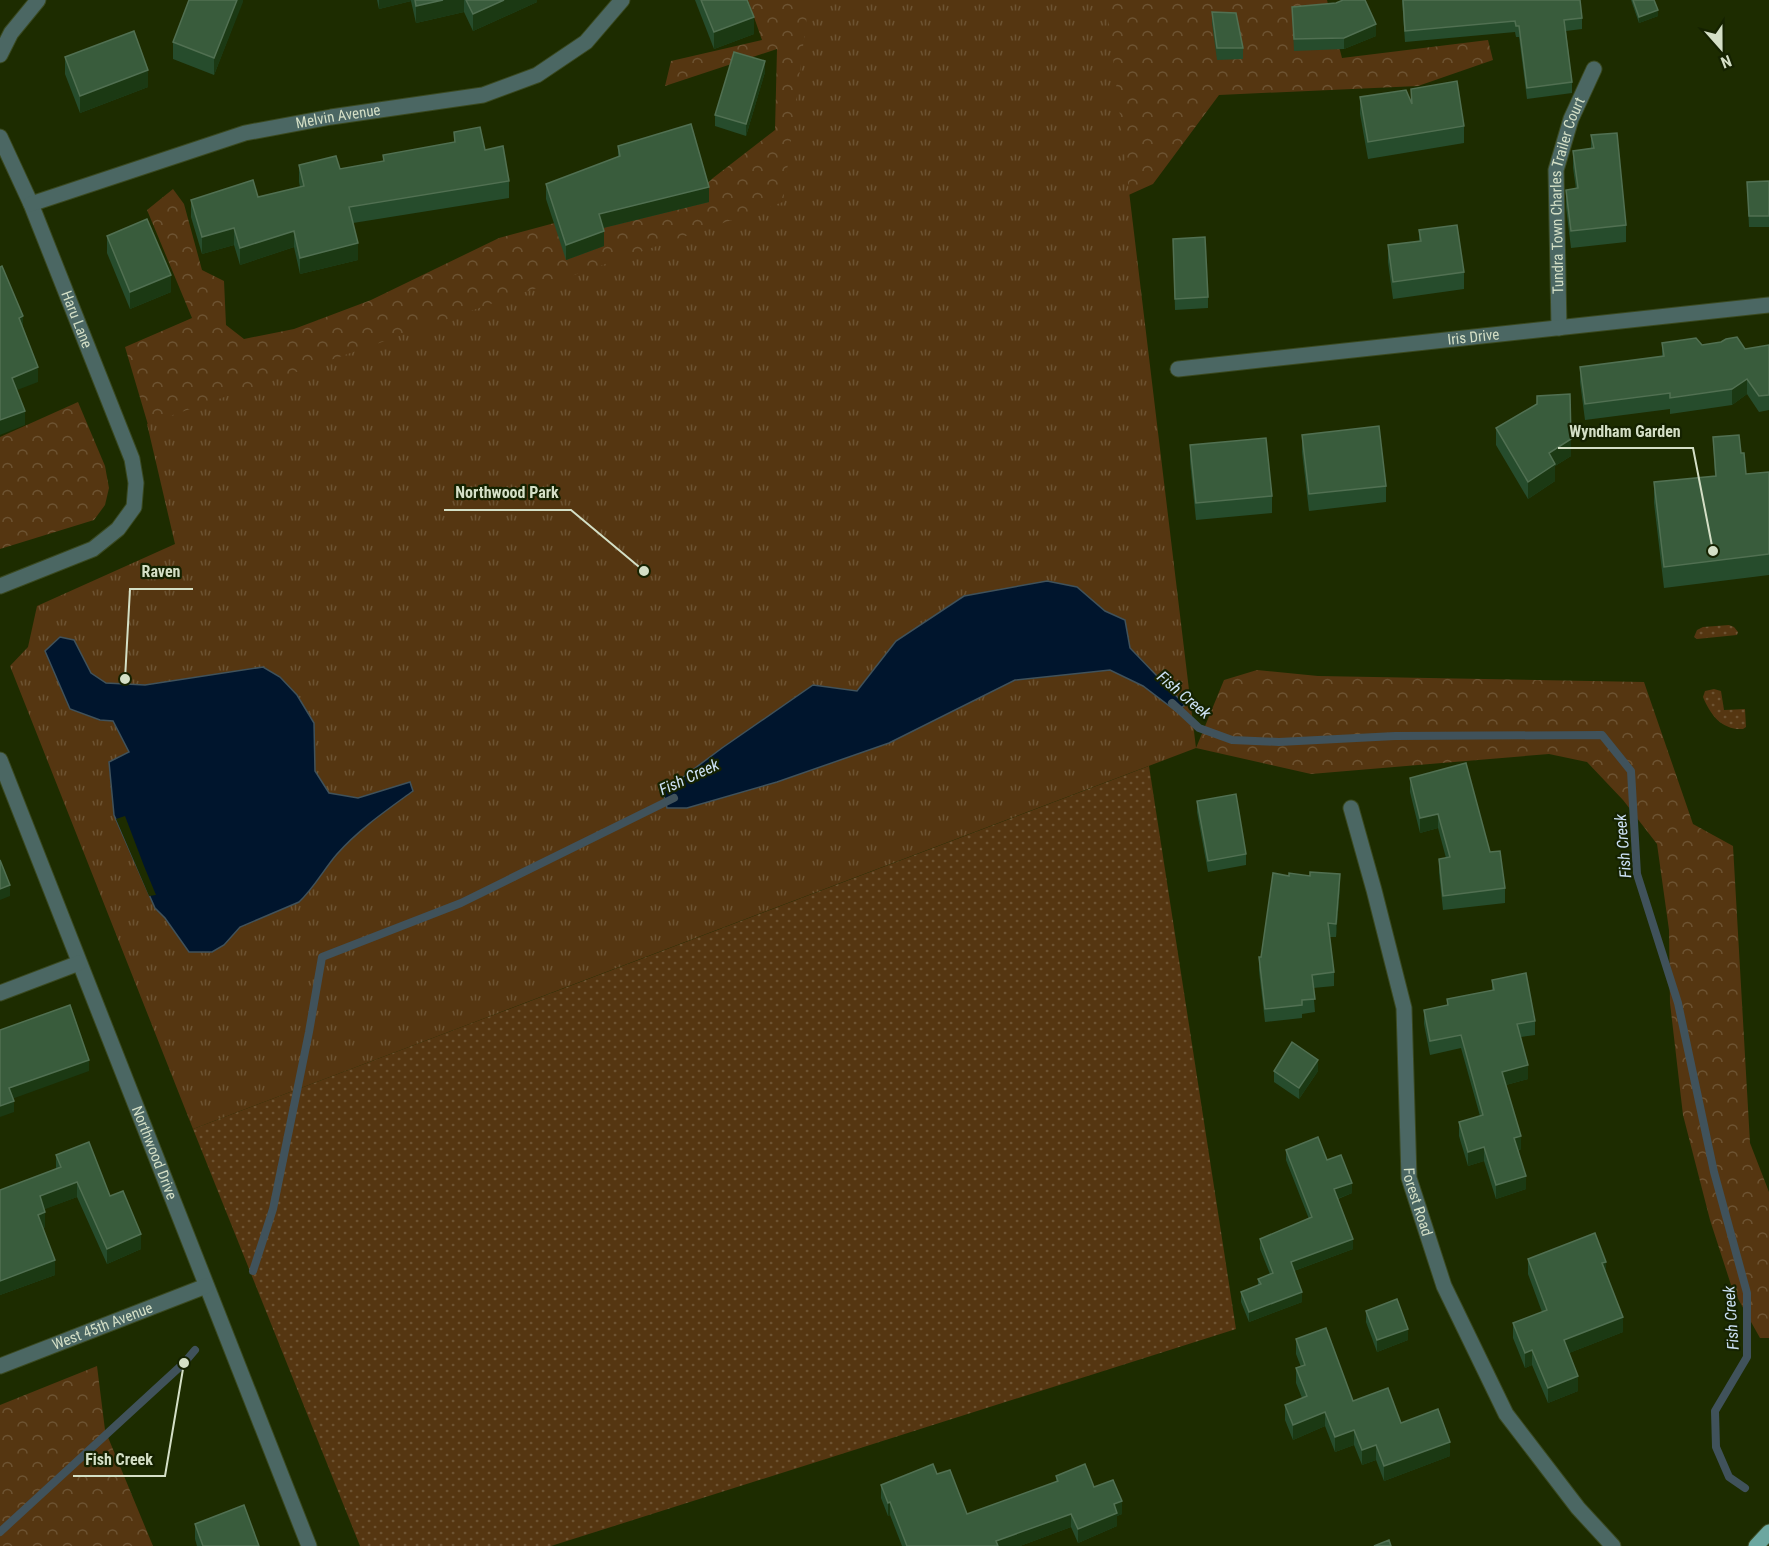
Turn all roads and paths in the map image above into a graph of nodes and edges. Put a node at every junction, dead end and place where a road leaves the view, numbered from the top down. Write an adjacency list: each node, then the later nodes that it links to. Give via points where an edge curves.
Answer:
1 (38, 0): 3 (street, via 11,33)
2 (622, 0): 6 (street, Melvin Avenue, via 586,42 537,75 483,95 245,133)
3 (0, 55)
4 (1594, 69): 8 (street, Tundra Town Charles Trailer Court, via 1571,119 1556,170)
5 (0, 137): 6 (street, Haru Lane)
6 (31, 204): 10 (street, Haru Lane, via 132,459 136,483 134,507 118,529 93,549)
7 (1769, 305): 8 (street, Iris Drive)
8 (1559, 328): 9 (street, Iris Drive)
9 (1178, 369)
10 (0, 585)
11 (0, 760): 13 (street, Northwood Drive)
12 (1351, 808): 19 (street, Forest Road, via 1404,1008 1409,1178 1444,1286 1506,1414 1578,1508)
13 (79, 963): 14 (street); 15 (street, Northwood Drive)
14 (0, 993)
15 (206, 1286): 16 (street, West 45th Avenue); 18 (street, Northwood Drive)
16 (0, 1366)
17 (1769, 1532): 20 (main road)
18 (309, 1546)
19 (1613, 1546)
20 (1756, 1546)

